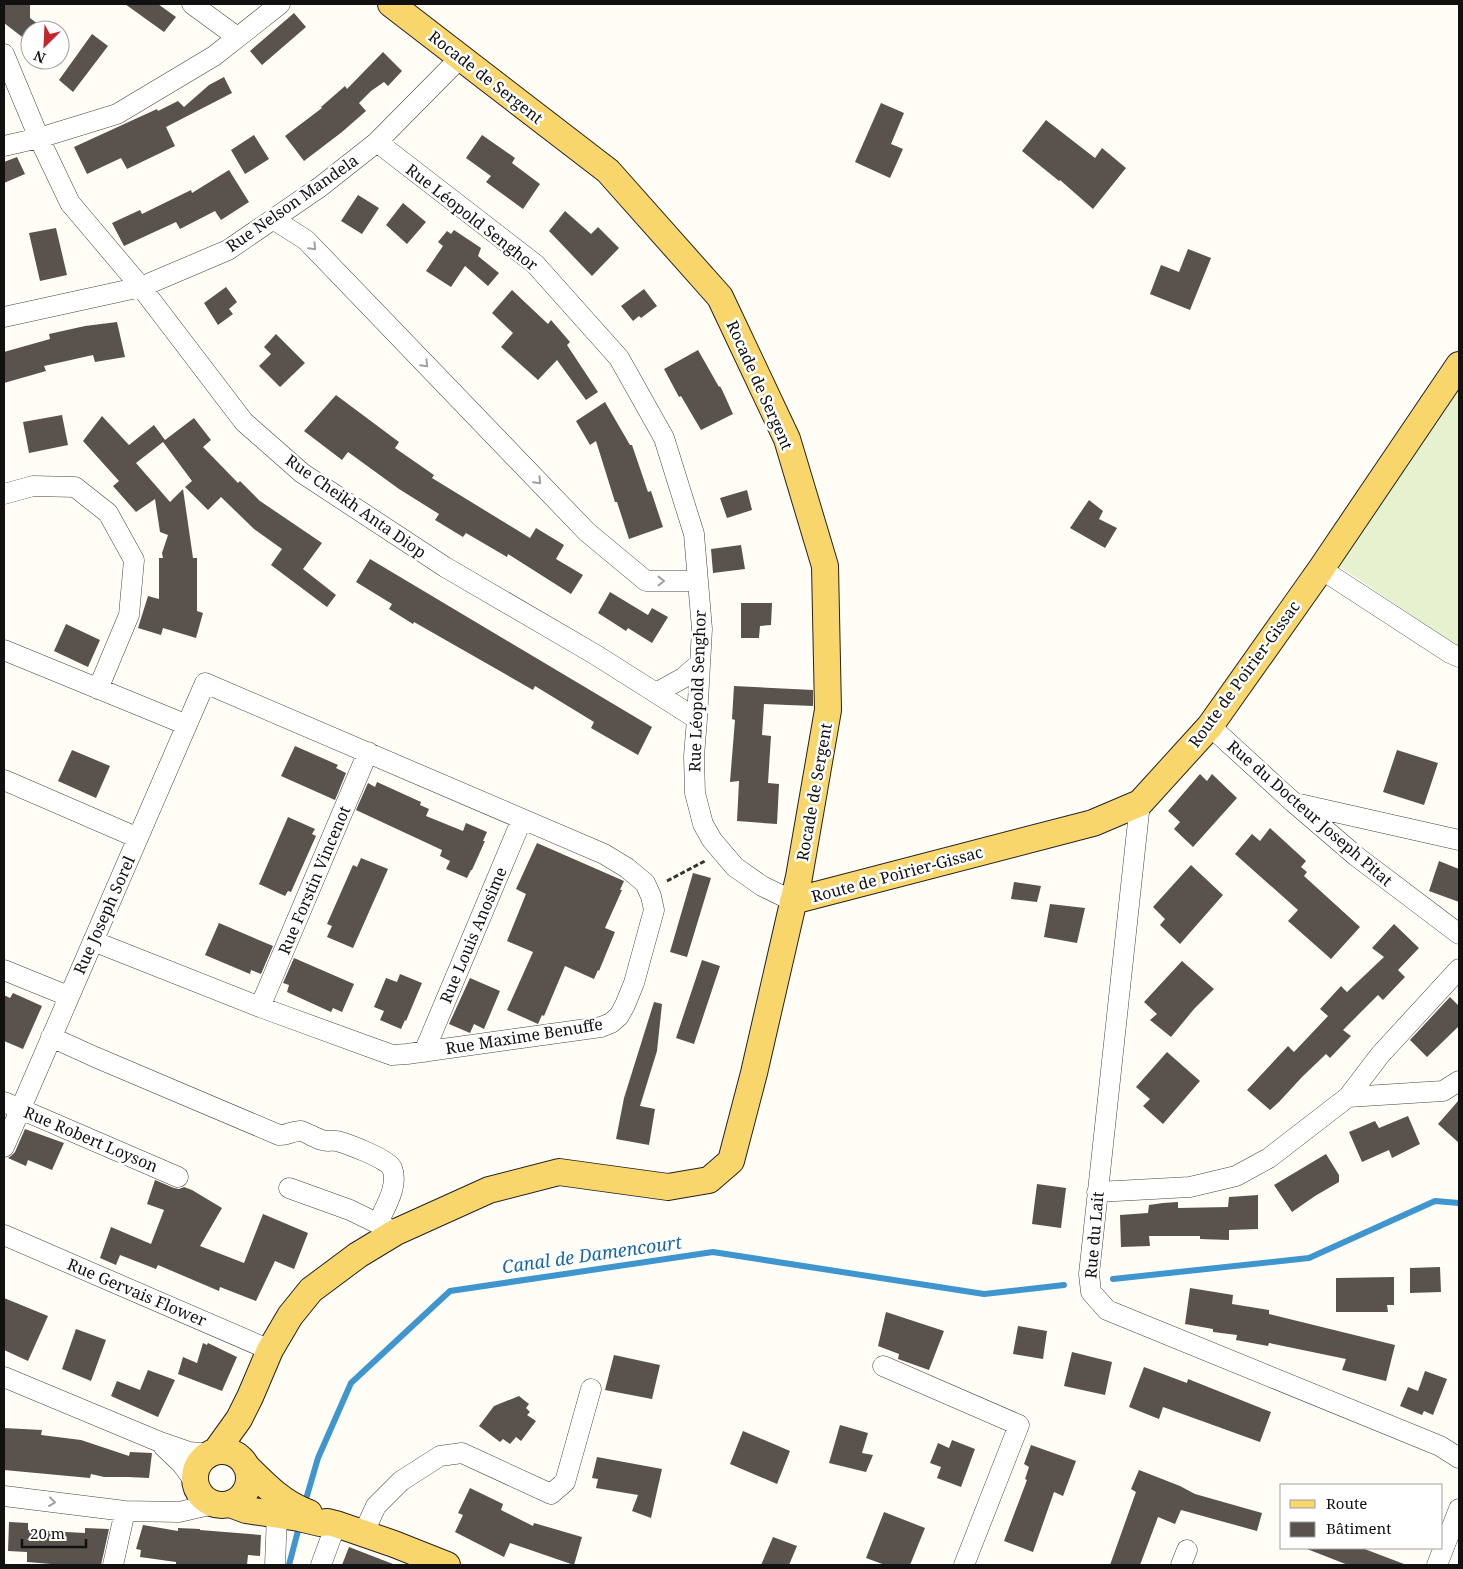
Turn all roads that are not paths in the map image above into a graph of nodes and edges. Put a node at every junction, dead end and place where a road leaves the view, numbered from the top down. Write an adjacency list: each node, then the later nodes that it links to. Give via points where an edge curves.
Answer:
1 (192, 4): 4 (street)
2 (280, 4): 4 (street)
3 (391, 4): 6 (main road, Rocade de Sergent)
4 (237, 38): 7 (street, via 214,56 117,114)
5 (4, 54): 7 (street, Rue Cheikh Anta Diop)
6 (462, 58): 8 (street, Rue Nelson Mandela); 32 (main road, Rocade de Sergent, via 608,172 720,297 787,439 825,566 828,700)
7 (39, 138): 9 (street); 11 (street, Rue Cheikh Anta Diop, via 70,203)
8 (377, 142): 10 (street, Rue Nelson Mandela); 16 (street, Rue Léopold Senghor, via 535,264 619,358 664,438 694,534)
9 (4, 146)
10 (273, 219): 11 (street, Rue Nelson Mandela, via 228,250); 16 (street, one-way to 16, via 306,240 587,532 646,581)
11 (141, 287): 12 (street, Rue Nelson Mandela); 21 (street, Rue Cheikh Anta Diop, via 244,422 302,473 445,567)
12 (4, 316)
13 (1459, 365): 15 (main road, Route de Poirier-Gissac)
14 (4, 494): 20 (street, via 33,486 75,487 108,513 134,560 129,615)
15 (1321, 569): 18 (street); 24 (main road, Route de Poirier-Gissac)
16 (698, 581): 19 (street, Rue Léopold Senghor, via 702,629)
17 (4, 650): 20 (street)
18 (1459, 657)
19 (700, 663): 21 (street, via 683,678); 22 (street, Rue Léopold Senghor)
20 (98, 689): 23 (street)
21 (656, 693): 22 (street, Rue Cheikh Anta Diop)
22 (697, 719): 32 (street, Rue Léopold Senghor, via 695,793 703,824 721,852 736,867 762,886)
23 (187, 725): 25 (street, Rue Joseph Sorel, via 205,683); 30 (street, Rue Joseph Sorel)
24 (1210, 726): 27 (street, Rue du Docteur Joseph Pitat); 28 (main road, Route de Poirier-Gissac)
25 (368, 752): 29 (street); 38 (street, Rue Forstin Vincenot)
26 (4, 780): 30 (street)
27 (1293, 802): 31 (street); 33 (street, Rue du Docteur Joseph Pitat, via 1356,856)
28 (1140, 803): 32 (main road, Route de Poirier-Gissac, via 1093,823); 47 (street, Rue du Lait)
29 (522, 819): 40 (street, Rue Louis Anosime); 40 (street, Rue Maxime Benuffe, via 604,854 627,868 649,890 654,910 625,1005 619,1016 602,1027)
30 (138, 838): 34 (street, Rue Joseph Sorel)
31 (1459, 840)
32 (793, 901): 48 (main road, Rocade de Sergent, via 731,1161 709,1180 668,1187 558,1172 490,1190)
33 (1459, 934)
34 (93, 940): 37 (street, Rue Joseph Sorel); 38 (street, Rue Maxime Benuffe)
35 (1459, 969): 42 (street, via 1380,1055)
36 (4, 970): 37 (street)
37 (68, 996): 39 (street, Rue Joseph Sorel)
38 (260, 1007): 40 (street, Rue Maxime Benuffe, via 392,1054)
39 (51, 1037): 43 (street, Rue Joseph Sorel); 48 (street, via 279,1135 303,1132 385,1161 392,1169 393,1185)
40 (424, 1052)
41 (1459, 1081): 42 (street, via 1443,1091)
42 (1348, 1098): 47 (street, via 1269,1158 1236,1176 1190,1187)
43 (12, 1106): 44 (street, Rue Joseph Sorel); 45 (street, Rue Robert Loyson)
44 (4, 1147)
45 (178, 1177)
46 (289, 1188): 48 (street, via 350,1210)
47 (1097, 1192): 57 (street, Rue du Lait, via 1088,1274 1091,1292 1107,1310 1431,1442)
48 (387, 1228): 50 (main road, Rocade de Sergent, via 358,1255 311,1290 290,1316)
49 (4, 1235): 50 (street, Rue Gervais Flower)
50 (270, 1350): 54 (main road, Rocade de Sergent)
51 (883, 1366): 70 (street, via 1019,1425)
52 (4, 1377): 55 (street)
53 (591, 1389): 65 (street, via 565,1482 551,1494 462,1452 440,1456 401,1481 376,1506)
54 (250, 1397): 56 (main road, Rocade de Sergent, via 239,1419); 58 (main road, Rocade de Sergent)
55 (160, 1442): 56 (street, via 189,1452); 59 (street)
56 (212, 1453): 58 (main road, via 230,1452); 59 (main road, via 197,1466)
57 (1459, 1458)
58 (244, 1463): 61 (main road, via 248,1473 247,1488 243,1495); 64 (main road, via 274,1494)
59 (194, 1482): 61 (main road, via 201,1496)
60 (4, 1496): 63 (street, one-way to 63)
61 (222, 1504): 63 (street, via 179,1512); 64 (main road)
62 (1459, 1509): 71 (street)
63 (126, 1511): 66 (street)
64 (312, 1518): 65 (main road); 67 (street); 68 (street)
65 (363, 1534): 69 (main road)
66 (113, 1565)
67 (275, 1565)
68 (321, 1565)
69 (447, 1565)
70 (964, 1565)
71 (1437, 1565)

